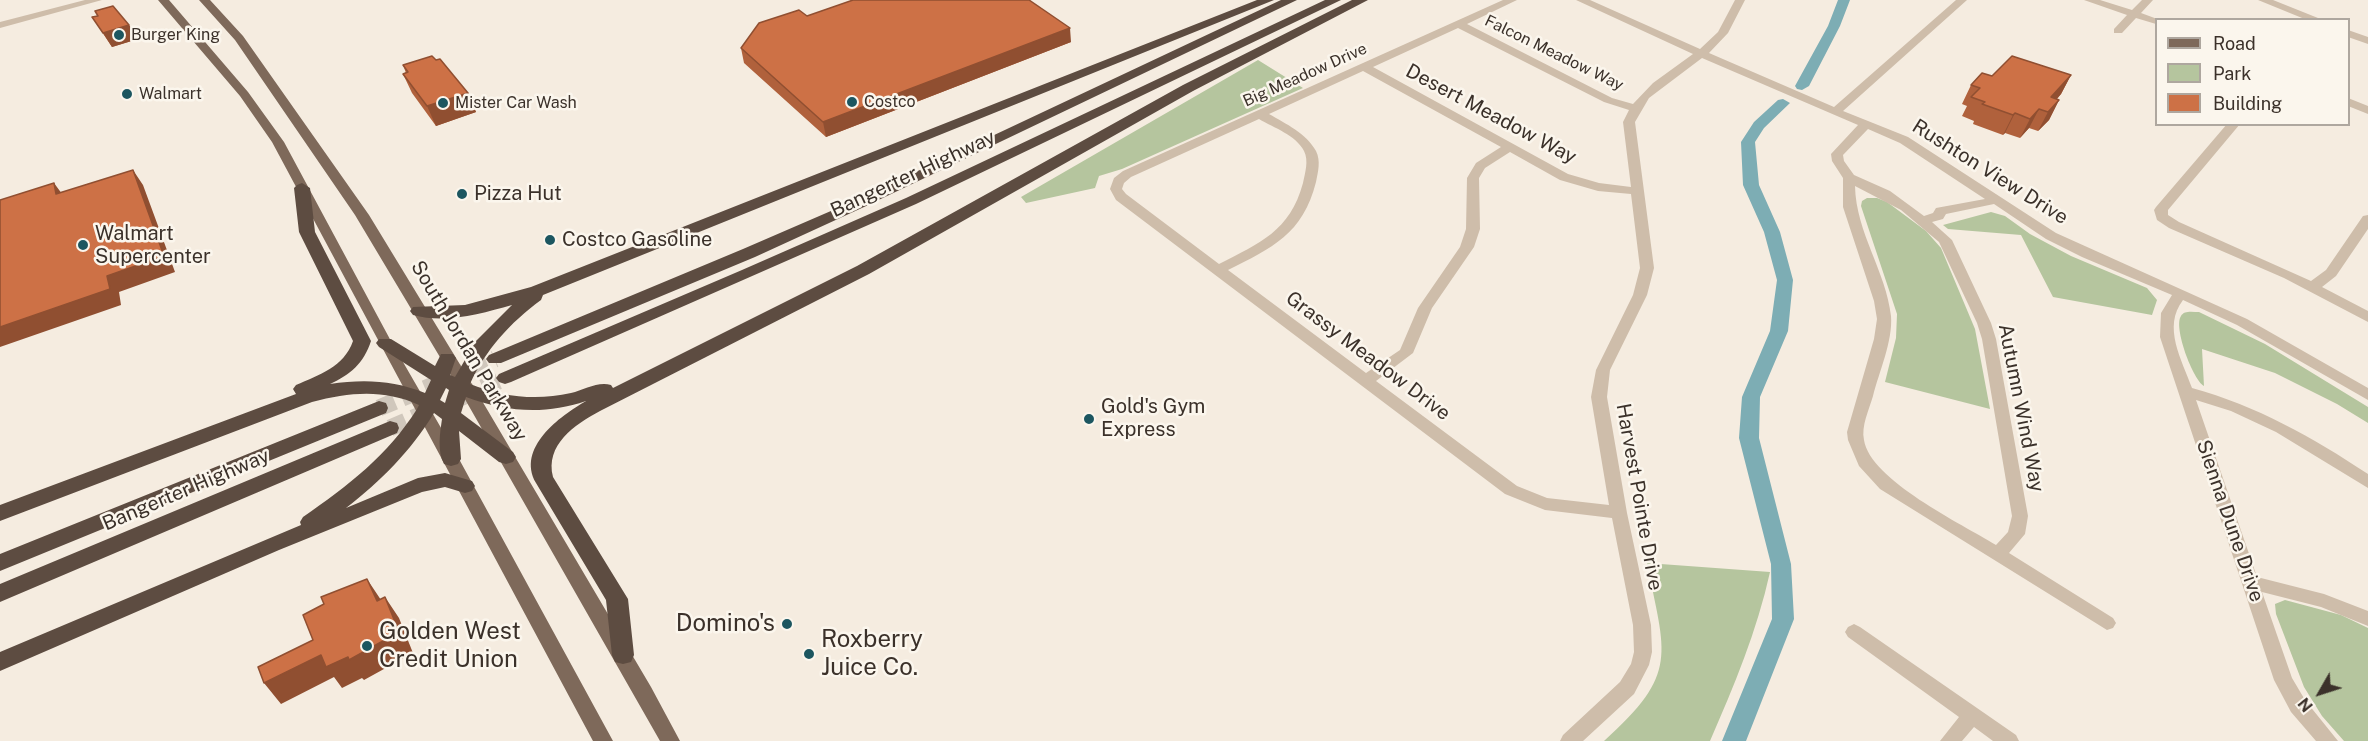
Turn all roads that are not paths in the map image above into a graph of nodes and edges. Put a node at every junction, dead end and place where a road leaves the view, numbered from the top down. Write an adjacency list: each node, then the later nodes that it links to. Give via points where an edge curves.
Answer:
1 (68, 0): 17 (street)
2 (98, 0): 21 (street)
3 (163, 0): 37 (main road, via 261,116)
4 (204, 0): 46 (main road, South Jordan Parkway, via 239,38 362,214)
5 (1268, 0): 43 (highway)
6 (1291, 0): 51 (highway, Bangerter Highway, via 870,200)
7 (1335, 0): 52 (highway, Bangerter Highway, via 910,201)
8 (1362, 0): 49 (highway, via 1188,88 863,270)
9 (1512, 0): 20 (street, Big Meadow Drive)
10 (1581, 0): 25 (street, Rushton View Drive)
11 (1740, 0): 25 (street, via 1720,37)
12 (1962, 0): 30 (street)
13 (2089, 0): 16 (street)
14 (2148, 0): 16 (street)
15 (2263, 0): 18 (street)
16 (2134, 14): 19 (street); 22 (street)
17 (0, 17)
18 (2312, 18)
19 (2155, 20)
20 (1458, 24): 26 (street, Big Meadow Drive); 28 (street, Falcon Meadow Way, via 1608,100)
21 (0, 25)
22 (2118, 31)
23 (2350, 33): 24 (street)
24 (2368, 41)
25 (1700, 54): 28 (street); 30 (street, Rushton View Drive)
26 (1364, 67): 31 (street, Big Meadow Drive); 34 (street, Desert Meadow Way)
27 (2350, 101): 29 (street)
28 (1635, 108): 38 (street, Harvest Pointe Drive, via 1628,127)
29 (2368, 110)
30 (1836, 111): 32 (street, Rushton View Drive)
31 (1260, 114): 36 (street, Big Meadow Drive, via 1126,174); 42 (street, via 1311,150 1313,162 1306,200 1298,217 1283,233)
32 (1867, 123): 35 (street, via 1837,154); 39 (street, Rushton View Drive, via 1921,149)
33 (2232, 126): 44 (street, via 2161,210 2162,217)
34 (1509, 147): 38 (street, Desert Meadow Way, via 1574,181); 54 (street, via 1479,166 1474,174 1471,238 1425,308 1406,353)
35 (1849, 178): 40 (street, Autumn Wind Way); 70 (street, via 1850,207 1884,320 1856,426 1858,448 1871,471 1886,485)
36 (1116, 185): 42 (street, Grassy Meadow Drive, via 1121,197)
37 (302, 188): 48 (main road); 62 (highway, via 307,232 362,337 360,349 353,360 329,377)
38 (1637, 191): 68 (street, Harvest Pointe Drive, via 1646,277 1600,383 1600,412)
39 (1996, 200): 40 (street, via 1949,218); 45 (street, Rushton View Drive, via 2068,245)
40 (1931, 218): 70 (street, Autumn Wind Way, via 1950,248 1989,339 2020,516 2016,534)
41 (2368, 219): 44 (street, via 2331,273)
42 (1218, 270): 54 (street, Grassy Meadow Drive)
43 (562, 282): 46 (highway, via 465,312); 55 (highway, via 520,307 496,330 473,360)
44 (2313, 286): 47 (street)
45 (2181, 293): 56 (street, Sienna Dune Drive, via 2167,314 2165,328); 57 (street, Rushton View Drive, via 2272,338)
46 (419, 311): 50 (main road, South Jordan Parkway)
47 (2368, 317)
48 (385, 343): 53 (highway); 58 (main road)
49 (710, 345): 55 (highway, via 607,389 568,401 518,404); 77 (highway, via 576,417 549,442 540,463 543,478 616,598)
50 (447, 358): 53 (highway); 55 (main road, South Jordan Parkway)
51 (495, 359)
52 (505, 378)
53 (440, 379): 55 (highway); 58 (highway)
54 (1366, 381): 68 (street, Grassy Meadow Drive, via 1520,495 1545,504)
55 (464, 388): 60 (highway); 63 (main road, South Jordan Parkway)
56 (2186, 392): 65 (street, via 2261,416); 72 (street, Sienna Dune Drive)
57 (2368, 395)
58 (423, 403): 60 (highway); 62 (highway, via 383,387 344,389 302,399); 64 (main road); 69 (highway, via 399,451 370,479)
59 (379, 408): 71 (highway, Bangerter Highway)
60 (451, 417): 63 (highway); 64 (highway)
61 (390, 428): 73 (highway, Bangerter Highway)
62 (197, 437): 67 (highway)
63 (506, 457): 77 (main road, South Jordan Parkway)
64 (452, 459): 66 (main road)
65 (2368, 482)
66 (465, 486): 69 (highway, via 445,480 427,482); 80 (main road)
67 (0, 513)
68 (1619, 513): 82 (street, Harvest Pointe Drive, via 1642,626 1643,652 1627,688)
69 (272, 544): 78 (highway)
70 (1998, 555): 75 (street)
71 (0, 563)
72 (2250, 582): 74 (street, via 2324,601); 85 (street, Sienna Dune Drive, via 2283,680 2298,706)
73 (0, 593)
74 (2368, 619)
75 (2107, 623)
76 (1854, 632): 79 (street)
77 (622, 655): 81 (main road, South Jordan Parkway)
78 (0, 662)
79 (1973, 715): 83 (street); 84 (street)
80 (603, 741)
81 (670, 741)
82 (1570, 741)
83 (1950, 741)
84 (2009, 741)
85 (2328, 741)

